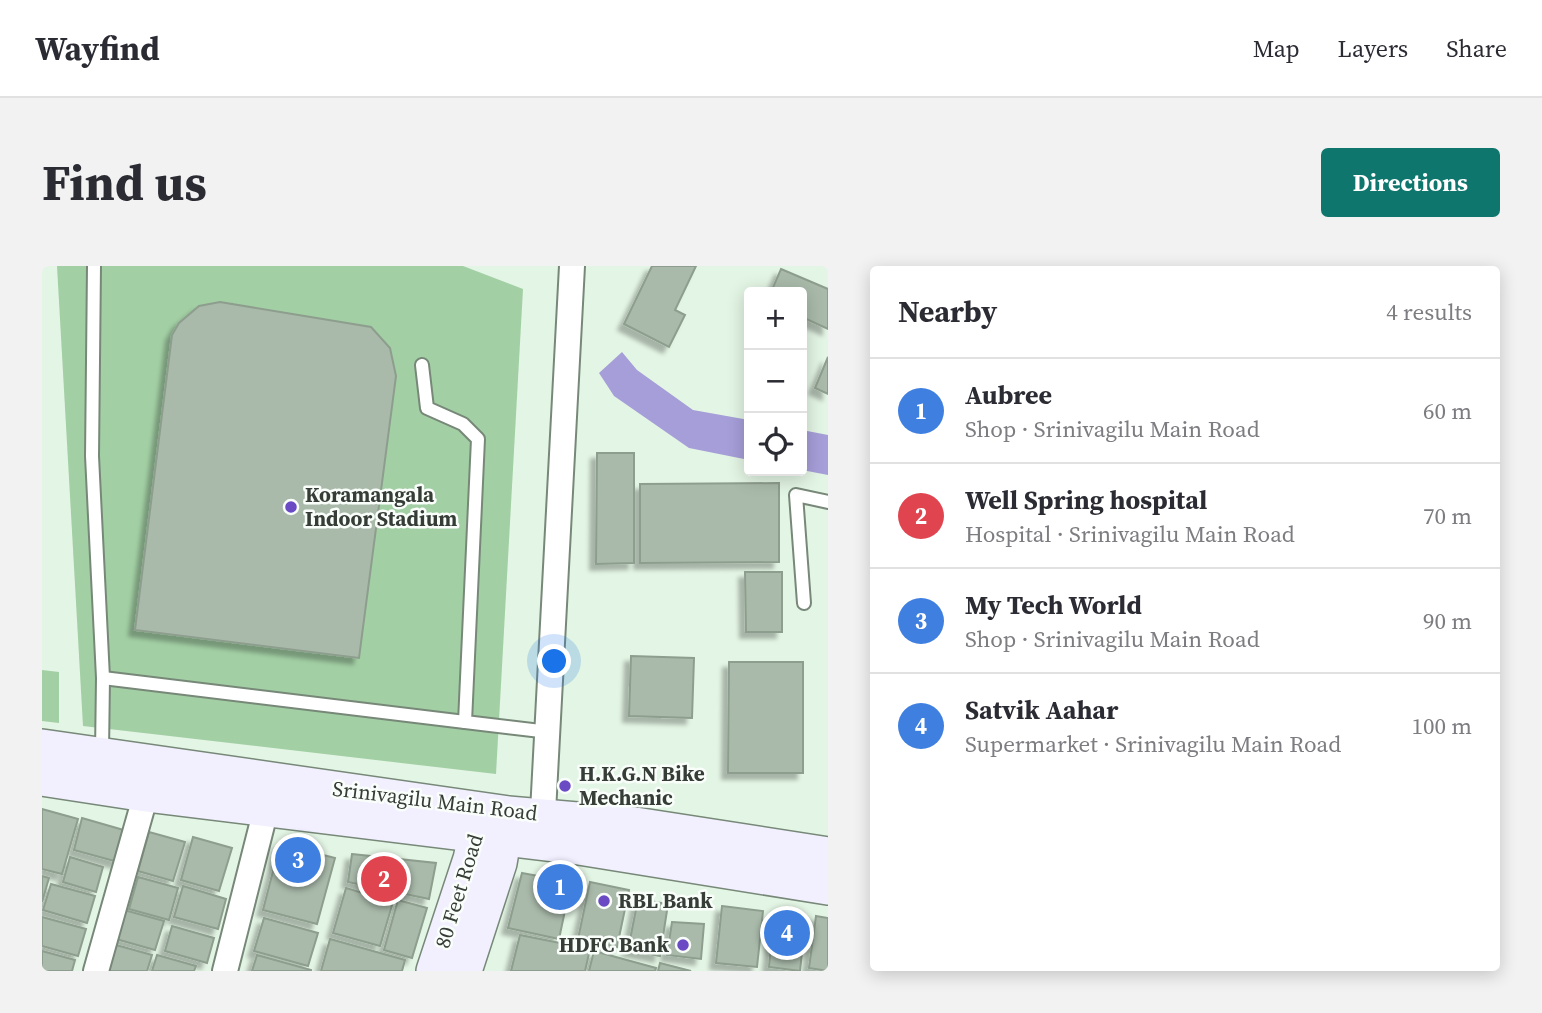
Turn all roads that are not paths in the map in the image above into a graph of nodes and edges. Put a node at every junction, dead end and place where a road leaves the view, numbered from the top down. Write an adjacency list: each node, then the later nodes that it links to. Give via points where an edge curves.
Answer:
1 (94, 266): 6 (lane, via 92,456)
2 (572, 266): 8 (street)
3 (422, 365): 7 (lane, via 427,408 463,424 478,439)
4 (828, 502): 5 (lane, via 796,495)
5 (804, 603)
6 (103, 678): 7 (lane); 10 (lane)
7 (465, 722): 8 (lane)
8 (549, 732): 15 (street)
9 (42, 747): 10 (main road, Srinivagilu Main Road)
10 (102, 754): 14 (main road, Srinivagilu Main Road)
11 (42, 778): 12 (main road, Srinivagilu Main Road)
12 (146, 794): 13 (main road, Srinivagilu Main Road); 18 (street)
13 (266, 809): 14 (main road, Srinivagilu Main Road); 19 (street)
14 (493, 824): 15 (main road, Srinivagilu Main Road); 20 (main road, 80 Feet Road, via 464,882); 21 (main road, 80 Feet Road)
15 (542, 829): 16 (main road, Srinivagilu Main Road, via 635,825); 17 (main road, Srinivagilu Main Road)
16 (828, 855)
17 (828, 887)
18 (96, 971)
19 (225, 971)
20 (434, 971)
21 (464, 971)

